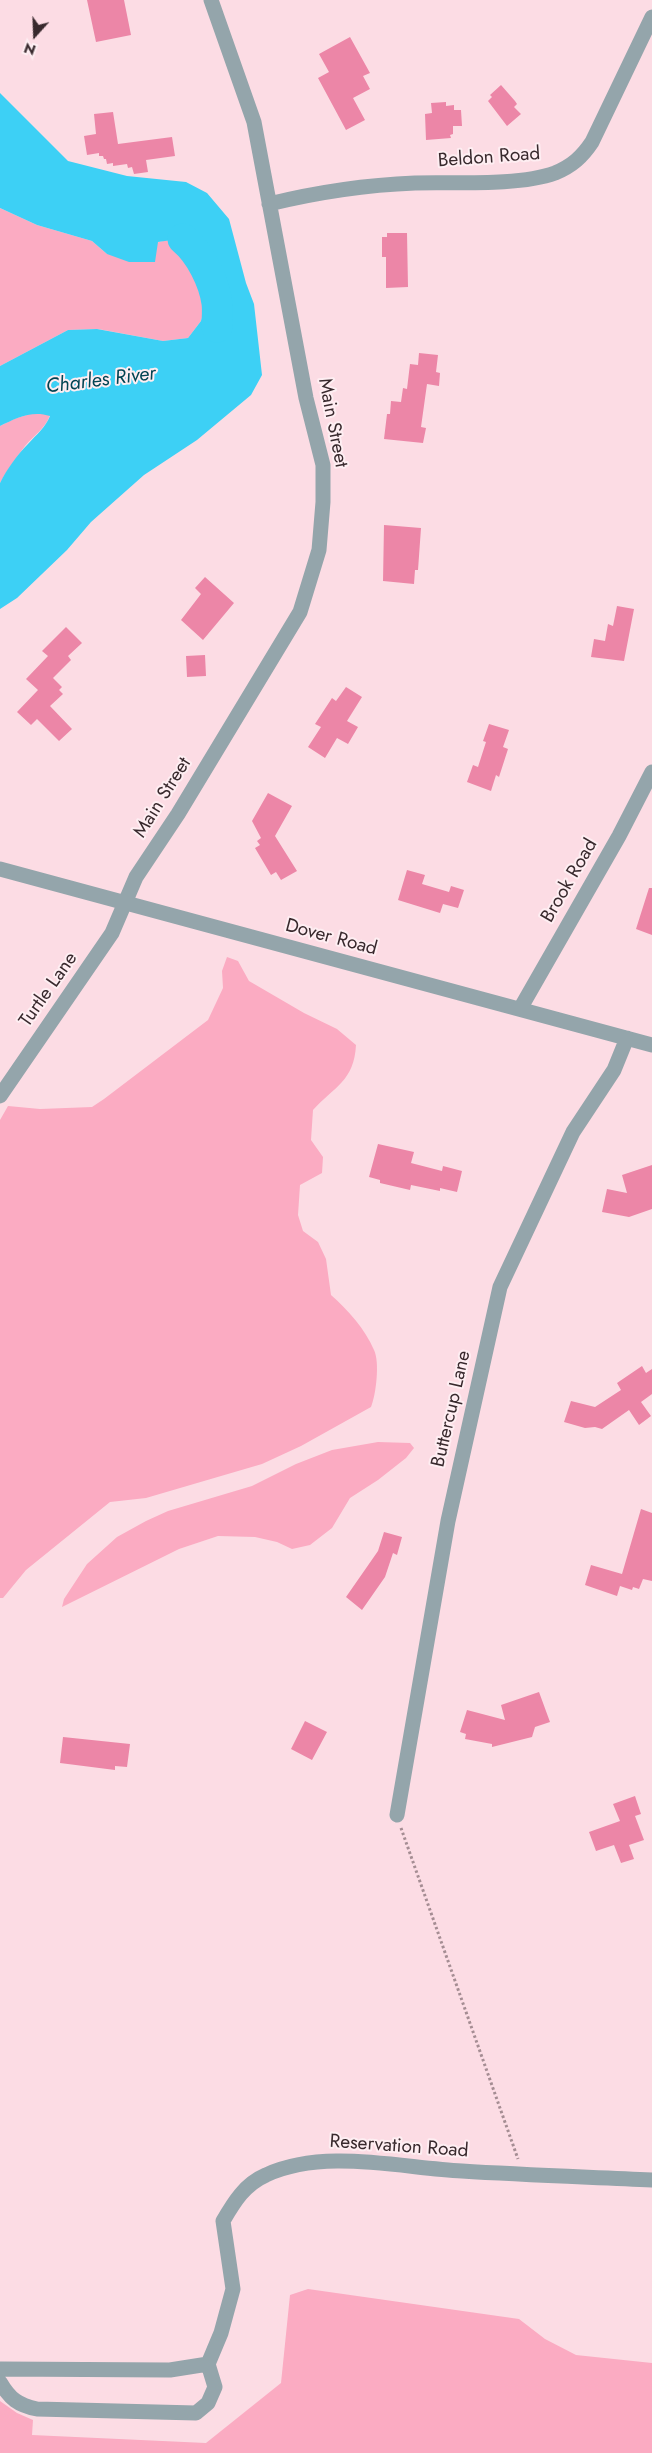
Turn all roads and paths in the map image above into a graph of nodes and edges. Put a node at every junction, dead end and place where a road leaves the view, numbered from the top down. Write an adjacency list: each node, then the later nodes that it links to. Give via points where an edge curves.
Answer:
1 (211, 0): 3 (street, Main Street, via 254,122)
2 (652, 17): 3 (street, Beldon Road, via 592,142 579,159 554,173 518,180 353,187 315,192)
3 (269, 204): 6 (street, Main Street, via 306,398 323,465 319,550 300,612 178,814 136,877)
4 (652, 772): 7 (street, Brook Road)
5 (0, 868): 6 (street, Dover Road)
6 (126, 904): 7 (street, Dover Road); 10 (street, Turtle Lane, via 112,933)
7 (520, 1009): 8 (street, Dover Road)
8 (627, 1038): 9 (street, Dover Road); 11 (street, Buttercup Lane, via 614,1070 572,1132 500,1287 448,1520)
9 (652, 1045)
10 (0, 1096)
11 (397, 1815): 12 (path)
12 (523, 2175): 13 (street, Reservation Road); 14 (street, Reservation Road, via 376,2162 321,2162 266,2175 245,2188 223,2221 233,2289 221,2333)
13 (652, 2180)
14 (208, 2364): 15 (street, via 170,2370); 16 (street, via 215,2388 208,2403 196,2413 37,2409 20,2405 8,2396)
15 (0, 2369)
16 (0, 2382)

